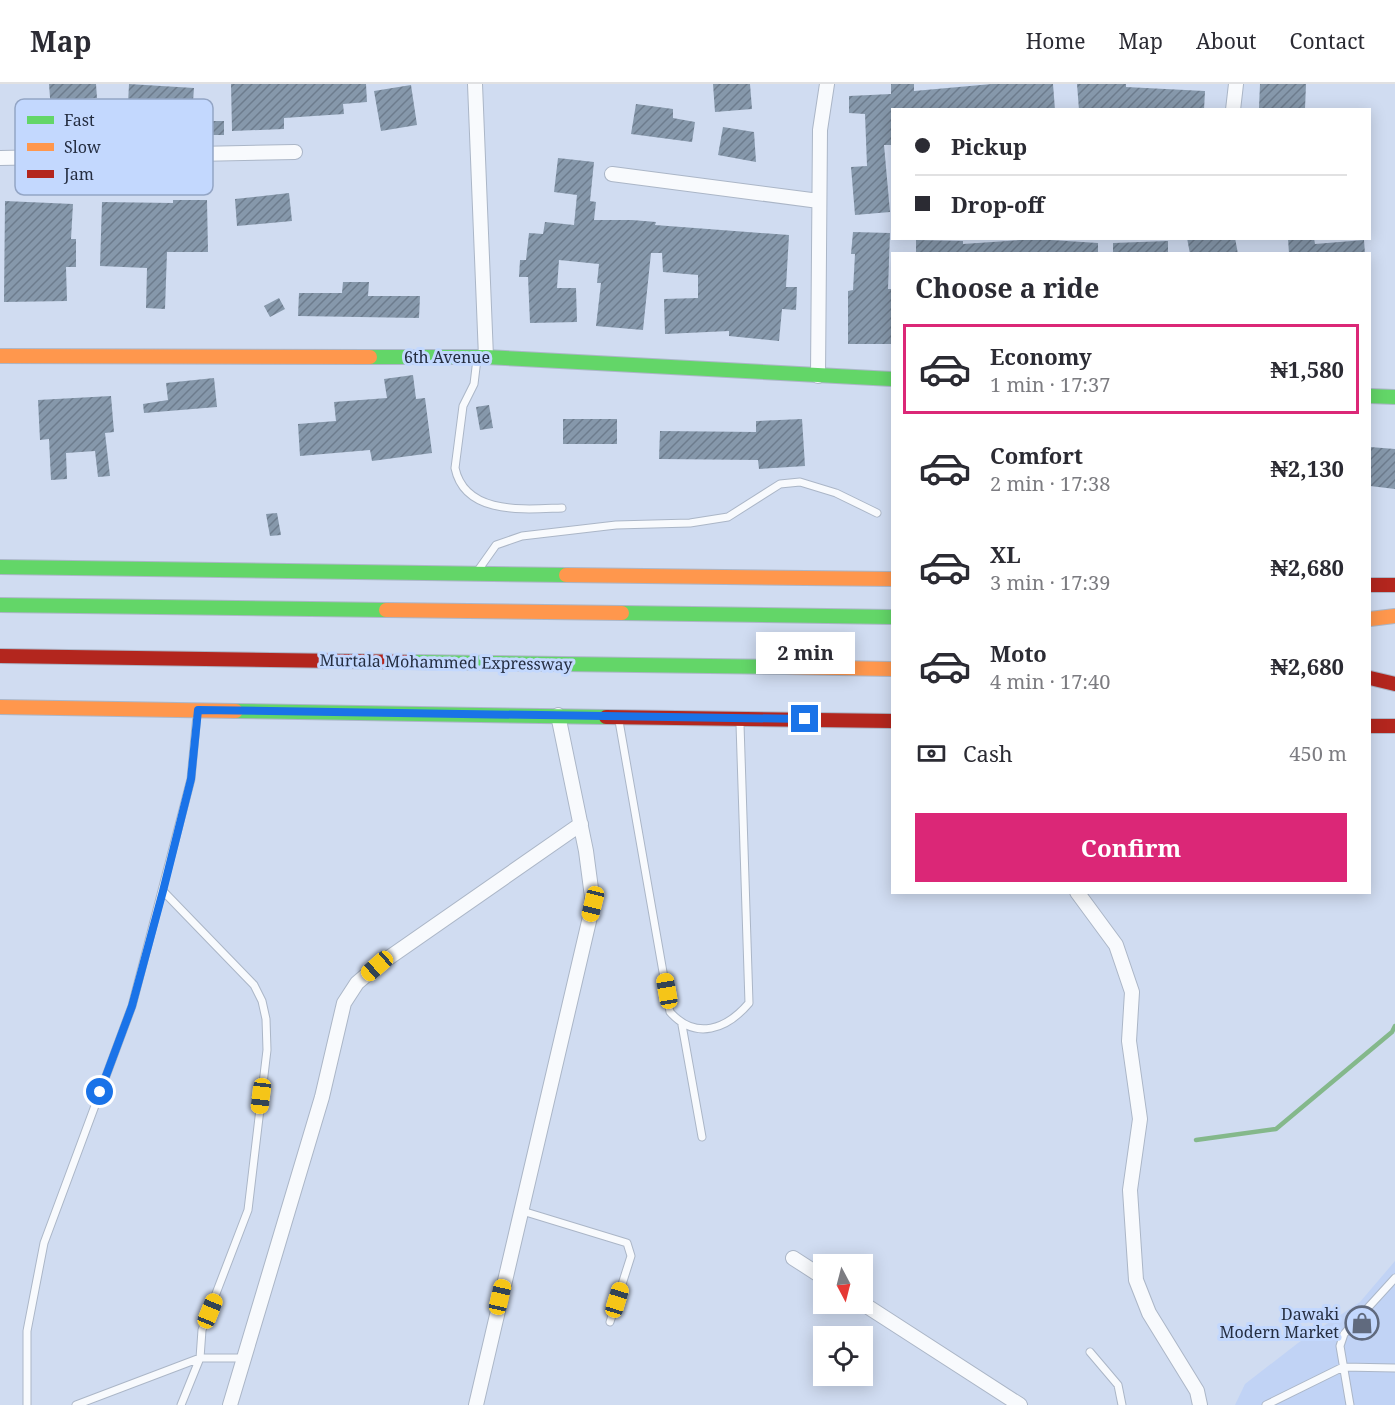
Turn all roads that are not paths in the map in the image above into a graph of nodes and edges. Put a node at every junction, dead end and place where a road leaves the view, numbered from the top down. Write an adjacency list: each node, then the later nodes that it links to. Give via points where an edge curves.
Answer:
1 (475, 84): 12 (street)
2 (827, 84): 10 (street, via 820,130)
3 (1236, 84): 4 (street)
4 (1233, 108)
5 (295, 152): 6 (street)
6 (213, 154)
7 (0, 158): 8 (street)
8 (15, 158)
9 (612, 174): 10 (street)
10 (819, 201): 13 (street)
11 (0, 356): 12 (main road, 6th Avenue)
12 (482, 357): 13 (main road, 6th Avenue); 17 (lane, via 463,406 457,477 482,501 506,509)
13 (818, 376): 14 (main road, 6th Avenue)
14 (891, 379)
15 (1371, 396): 16 (main road)
16 (1395, 397)
17 (562, 508)
18 (877, 513): 20 (lane, via 836,493 800,482 780,484 728,517 522,536 495,545)
19 (0, 567): 20 (main road)
20 (476, 573): 21 (main road)
21 (891, 579)
22 (1371, 585): 23 (main road)
23 (1395, 585)
24 (0, 605): 26 (main road)
25 (1395, 616): 27 (main road)
26 (891, 617)
27 (1371, 621)
28 (1371, 621): 29 (main road)
29 (1395, 624)
30 (0, 656): 31 (main road, Murtala Mohammed Expressway)
31 (891, 669)
32 (1395, 676): 33 (main road)
33 (1371, 677)
34 (1371, 677): 35 (main road)
35 (1395, 684)
36 (0, 707): 37 (main road)
37 (198, 710): 38 (main road); 45 (lane, via 191,779)
38 (558, 715): 39 (main road); 44 (street)
39 (619, 716): 40 (main road); 47 (lane, via 670,1012)
40 (740, 718): 41 (main road); 47 (lane, via 749,1003 735,1020 701,1030)
41 (891, 721)
42 (1371, 726): 43 (main road)
43 (1395, 726)
44 (580, 824): 49 (street, via 593,904); 57 (street, via 377,966 357,983 344,1003 322,1097)
45 (163, 891): 56 (lane, via 254,986 266,1019 267,1050 248,1210 202,1330); 60 (lane, via 132,1006 44,1243 27,1330)
46 (1078, 894): 67 (street, via 1116,945 1131,992 1129,1041 1140,1119 1130,1190 1136,1280 1149,1312 1197,1391)
47 (682, 1025): 48 (lane)
48 (702, 1137)
49 (519, 1210): 54 (lane, via 627,1243 631,1256); 64 (street)
50 (793, 1258): 51 (street)
51 (813, 1271)
52 (1395, 1278): 58 (lane, via 1344,1334 1340,1346)
53 (873, 1310): 65 (street)
54 (610, 1322)
55 (1090, 1352): 66 (lane, via 1118,1385)
56 (200, 1358): 57 (lane); 61 (lane); 62 (lane)
57 (244, 1358): 63 (street)
58 (1343, 1367): 59 (lane); 68 (lane); 69 (lane)
59 (1395, 1368)
60 (27, 1405)
61 (76, 1405)
62 (182, 1405)
63 (230, 1405)
64 (476, 1405)
65 (1020, 1405)
66 (1122, 1405)
67 (1200, 1405)
68 (1266, 1405)
69 (1350, 1405)

